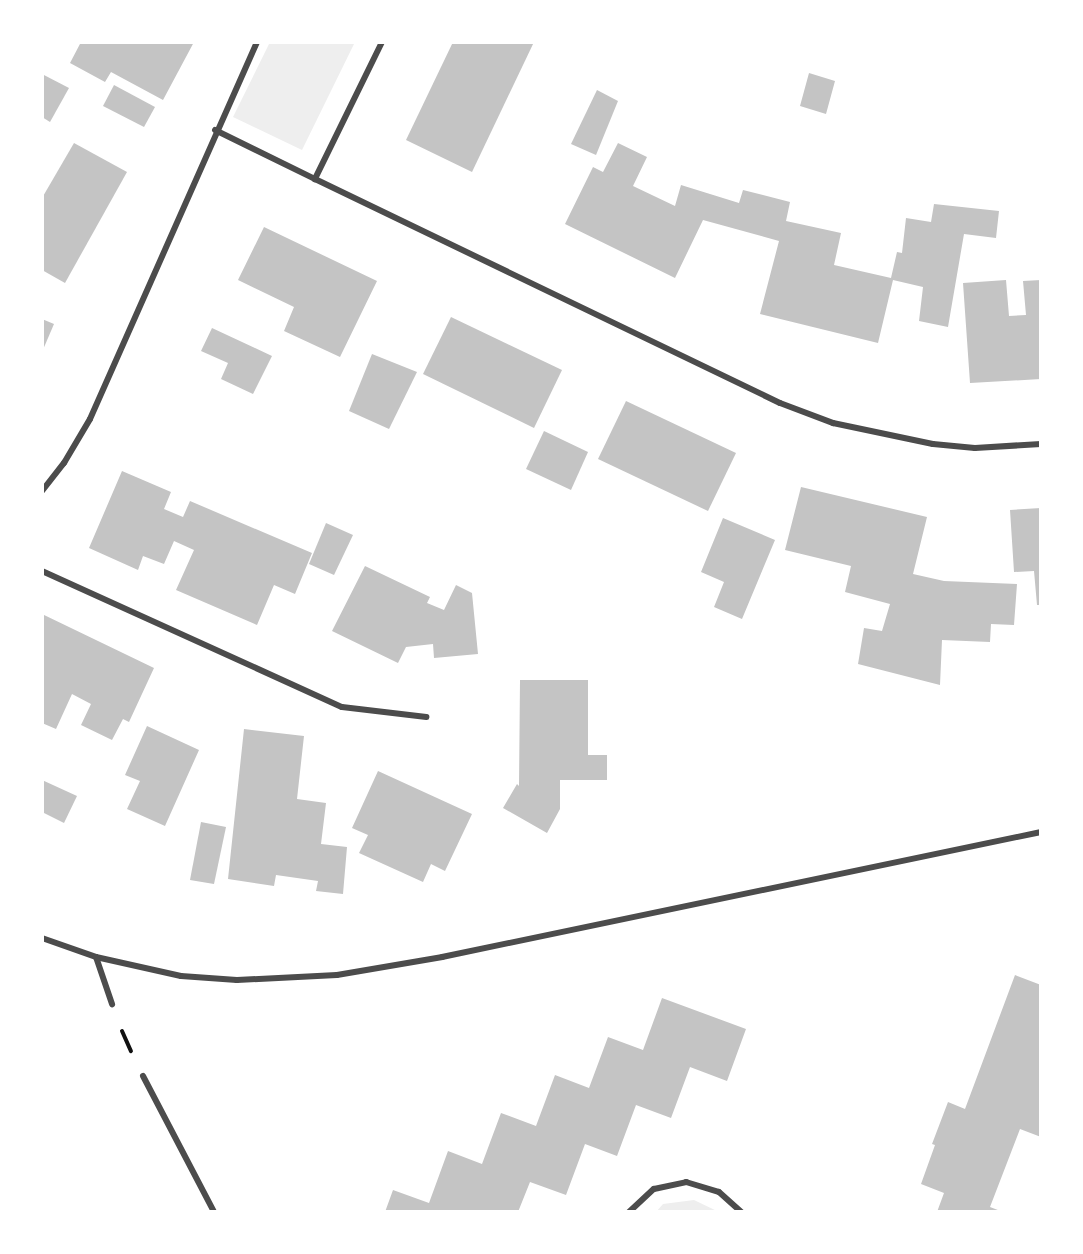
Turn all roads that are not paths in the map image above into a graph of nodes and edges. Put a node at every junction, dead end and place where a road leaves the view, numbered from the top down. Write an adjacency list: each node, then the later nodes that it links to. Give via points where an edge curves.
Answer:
1 (257, 42): 3 (street)
2 (382, 42): 4 (street)
3 (215, 130): 4 (street); 6 (street, via 90,420)
4 (315, 179): 5 (street, via 780,403 833,423 933,444 975,448)
5 (1041, 444)
6 (42, 491)
7 (42, 571): 8 (street, via 342,707)
8 (426, 717)
9 (1041, 832): 11 (street, via 365,971 272,979 204,978)
10 (42, 938): 11 (street)
11 (96, 957): 12 (street)
12 (112, 1004)
13 (143, 1076): 14 (street)
14 (214, 1212)
15 (629, 1212): 16 (street, via 654,1189 686,1182 719,1192)
16 (741, 1212)

